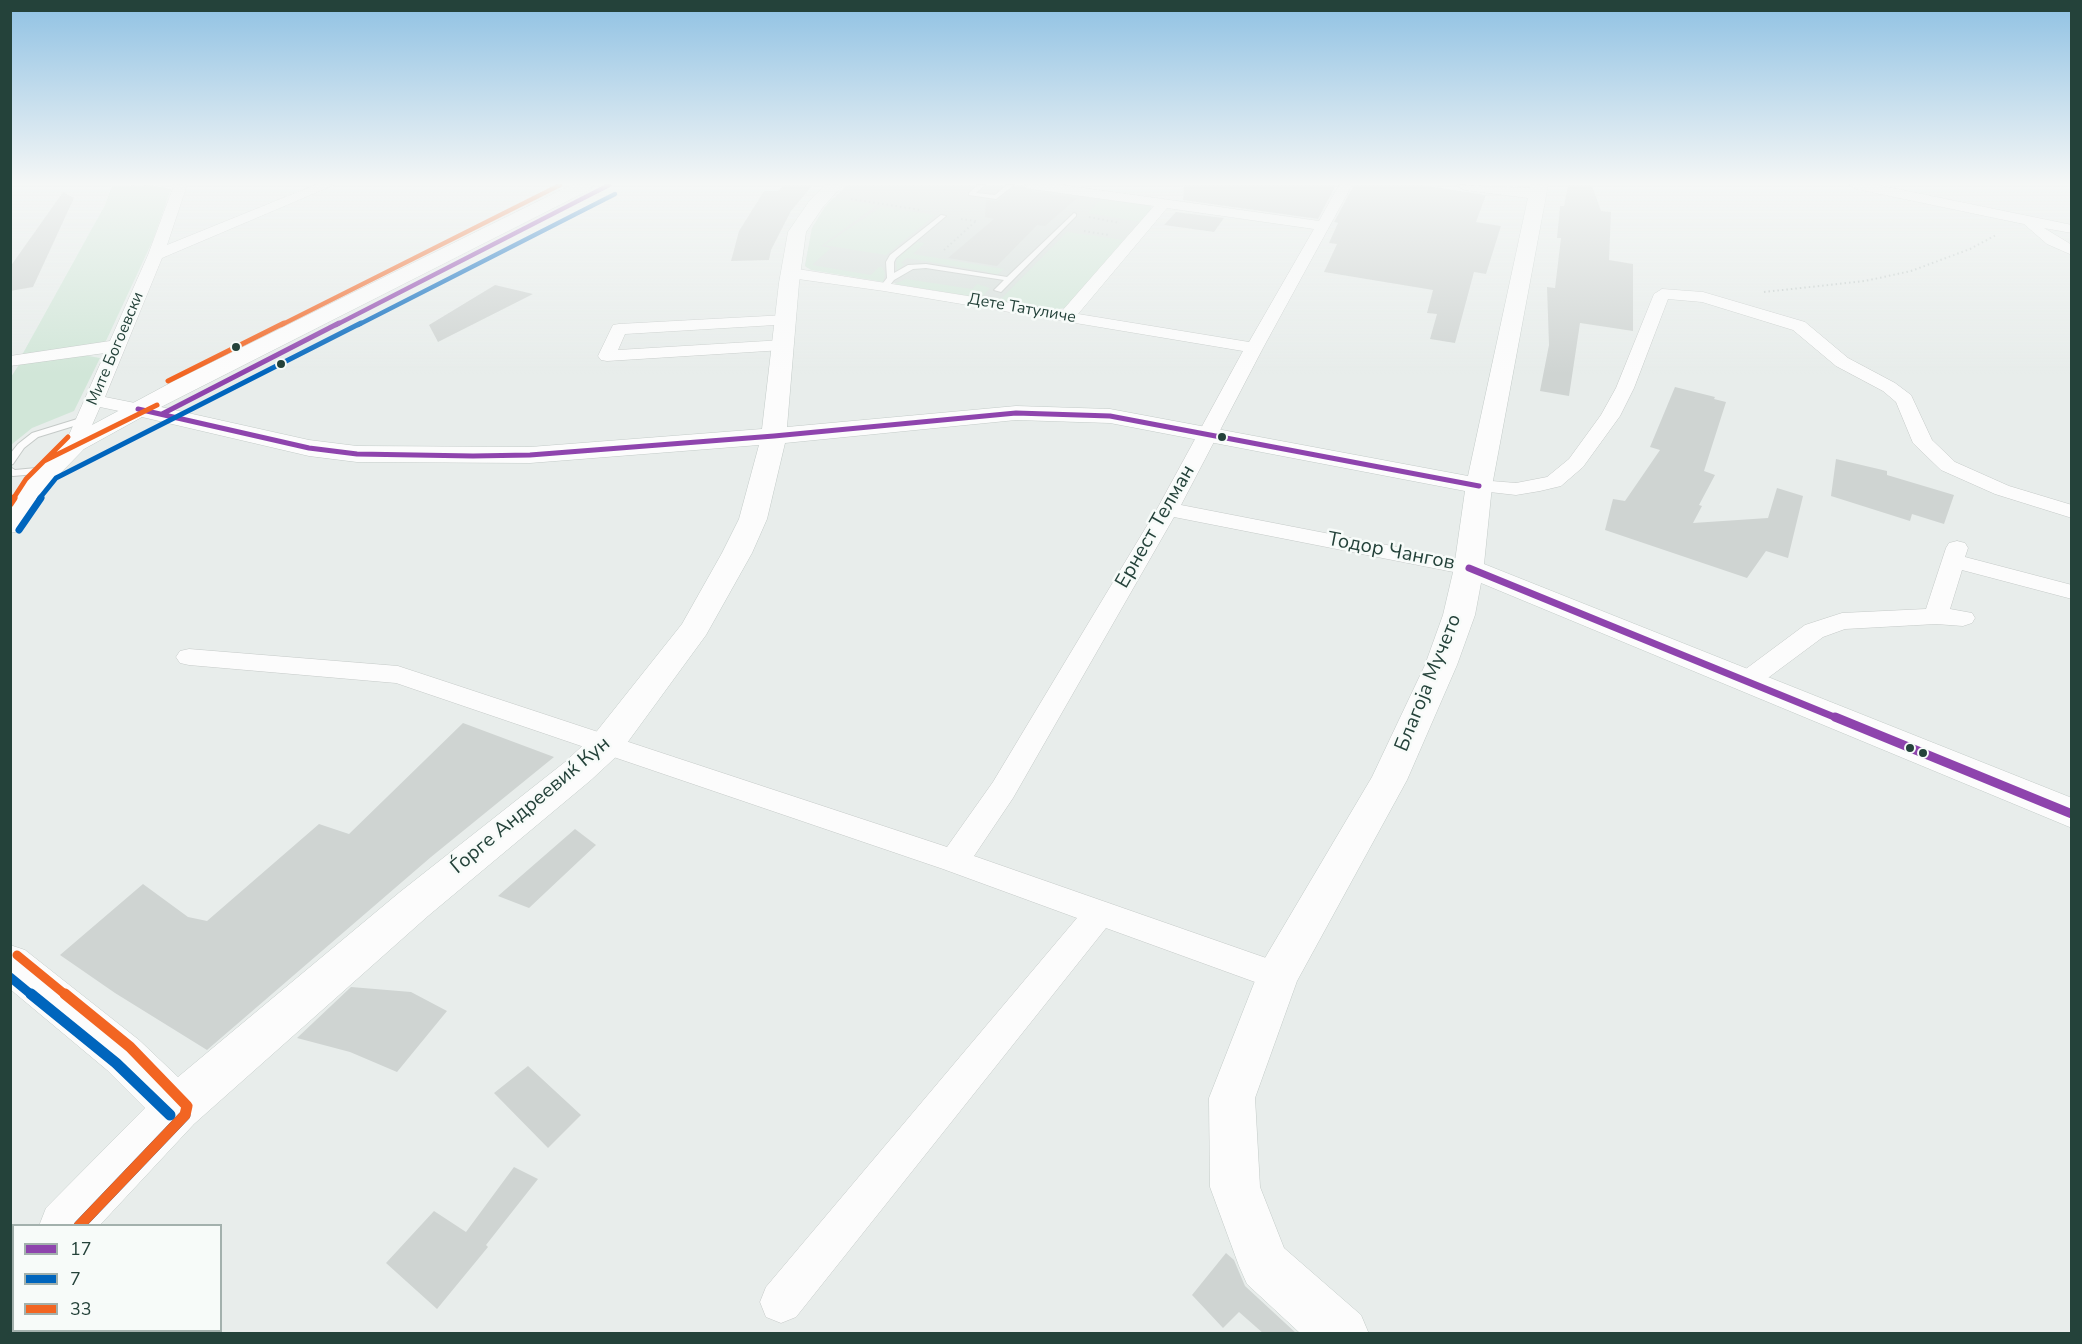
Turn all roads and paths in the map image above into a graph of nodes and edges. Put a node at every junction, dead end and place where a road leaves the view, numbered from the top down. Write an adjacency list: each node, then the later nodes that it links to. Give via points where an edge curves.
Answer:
1 (158, 248): 13 (street, Мите Богоевски)
2 (174, 248): 13 (street)
3 (459, 248): 26 (street)
4 (482, 248): 28 (street)
5 (794, 248): 15 (street, Ѓорге Андреевиќ Кун)
6 (904, 248): 17 (lane, via 893,257)
7 (947, 248): 14 (path)
8 (1041, 248): 16 (lane)
9 (1126, 248): 20 (street)
10 (1311, 248): 24 (street, Ернест Телман)
11 (1526, 248): 36 (street, Благоја Мучето)
12 (1973, 248): 19 (path, via 1911,271)
13 (156, 255): 23 (street, Мите Богоевски)
14 (937, 257)
15 (790, 273): 17 (street, Дете Татуличе); 21 (street, Ѓорге Андреевиќ Кун)
16 (1009, 279): 17 (lane, via 926,266 911,267); 18 (lane)
17 (888, 282): 20 (street, Дете Татуличе)
18 (998, 290)
19 (1761, 292)
20 (1067, 316): 24 (street, Дете Татуличе)
21 (786, 320): 22 (street, Ѓорге Андреевиќ Кун); 22 (street, via 619,329 607,356)
22 (783, 345): 31 (street, Ѓорге Андреевиќ Кун)
23 (115, 346): 25 (street); 27 (street, Мите Богоевски)
24 (1254, 348): 30 (street, Ернест Телман)
25 (10, 361)
26 (173, 390): 27 (street, via 145,399); 28 (street)
27 (103, 402): 28 (street); 29 (street, Мите Богоевски)
28 (150, 411): 31 (street, via 309,448 408,456 530,455); 32 (street); 35 (street)
29 (87, 419): 32 (street, Мите Богоевски); 33 (lane, via 36,435 21,446)
30 (1209, 433): 31 (street, via 1110,416 1016,413); 36 (street); 37 (street, Ернест Телман)
31 (774, 436): 46 (street, Ѓорге Андреевиќ Кун, via 753,519 737,553 695,628)
32 (75, 444): 35 (street)
33 (10, 462)
34 (10, 470): 35 (lane)
35 (49, 470): 39 (street)
36 (1479, 486): 38 (street, via 1540,486 1554,482 1576,464 1625,388 1662,294 1703,297 1798,326 1842,362 1904,399 1923,443 1948,466 2002,490); 40 (street, Благоја Мучето)
37 (1168, 509): 40 (street, Тодор Чангов); 48 (street, Ернест Телман, via 1003,790)
38 (2072, 512)
39 (10, 525)
40 (1469, 568): 45 (street, Тодор Чангов); 51 (street, Благоја Мучето, via 1459,615 1441,665 1389,780)
41 (2072, 592): 42 (street, via 1955,554)
42 (1936, 616): 43 (street); 45 (street, via 1842,621 1814,631)
43 (1963, 618)
44 (189, 657): 46 (street, via 398,675)
45 (1749, 680): 47 (street, Тодор Чангов)
46 (606, 745): 48 (street); 52 (street, Ѓорге Андреевиќ Кун)
47 (2072, 814)
48 (954, 861): 49 (street)
49 (1100, 914): 51 (street); 54 (street)
50 (10, 963): 52 (street, via 123,1055)
51 (1277, 976): 55 (street, Благоја Мучето, via 1232,1098 1235,1187 1265,1266)
52 (177, 1108): 53 (street, Ѓорге Андреевиќ Кун)
53 (66, 1224)
54 (780, 1302)
55 (1342, 1334)

